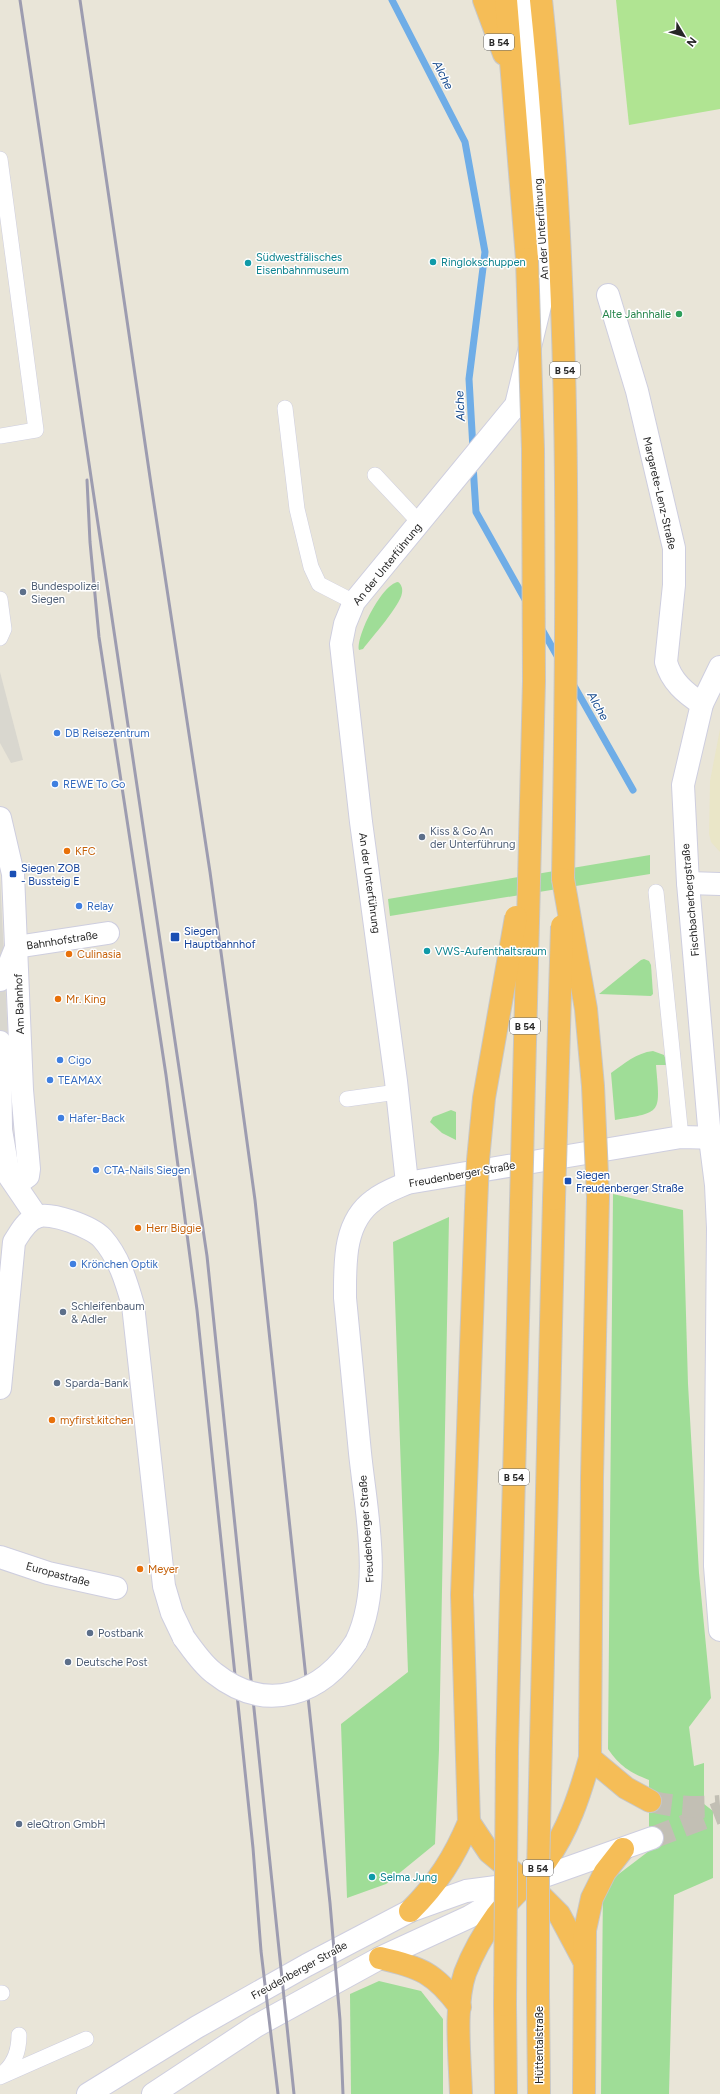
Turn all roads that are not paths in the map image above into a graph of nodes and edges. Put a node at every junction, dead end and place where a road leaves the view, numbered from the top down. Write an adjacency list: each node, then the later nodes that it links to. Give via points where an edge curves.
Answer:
1 (484, 0): 5 (highway, B 54)
2 (506, 0): 5 (highway)
3 (524, 0): 11 (street, An der Unterführung, via 545,285 516,405)
4 (541, 0): 19 (highway, B 54, via 558,192 567,450 567,685)
5 (514, 83): 18 (highway, B 54, bridge, via 527,259 533,449 534,681)
6 (0, 159): 9 (lane, via 36,430)
7 (608, 295): 16 (street, Margarete-Lenz-Straße, via 637,391 674,548 674,585 666,662 674,681)
8 (285, 408): 13 (lane, via 297,509 311,567 319,584)
9 (0, 436)
10 (375, 476): 11 (lane)
11 (420, 523): 13 (street, An der Unterführung)
12 (0, 599): 14 (lane, via 4,629)
13 (354, 602): 27 (street, An der Unterführung, via 345,624 341,644 362,830)
14 (0, 638)
15 (720, 667): 16 (street, Fischbacherbergstraße)
16 (702, 704): 20 (street, Fischbacherbergstraße, via 683,785)
17 (0, 818): 24 (street, Am Bahnhof, via 13,874)
18 (529, 849): 42 (highway, bridge, via 484,1098 478,1160 462,1595); 56 (highway, B 54, bridge, via 506,1751)
19 (563, 879): 40 (highway, bridge, via 586,1009 593,1086 598,1197); 57 (highway, Hüttentalstraße / B 54, bridge, via 538,1873)
20 (688, 883): 21 (street); 31 (street, Fischbacherbergstraße)
21 (720, 884)
22 (656, 892): 30 (lane)
23 (108, 933): 24 (street, Bahnhofstraße)
24 (7, 945): 25 (street); 32 (street, Am Bahnhof, via 29,1169 28,1176)
25 (2, 987)
26 (0, 1042): 29 (street)
27 (397, 1092): 28 (lane); 33 (street, An der Unterführung)
28 (348, 1099)
29 (1, 1129): 32 (street)
30 (681, 1137): 31 (street, Freudenberger Straße); 33 (street, Freudenberger Straße)
31 (715, 1138): 37 (street, Fischbacherbergstraße, via 718,1228)
32 (8, 1174): 34 (street)
33 (406, 1183): 34 (street, Freudenberger Straße, bridge, via 373,1200 361,1212 352,1231 345,1261 345,1298 368,1533 368,1609 356,1642 337,1668 320,1682 288,1695 251,1693 233,1686 213,1672 184,1638 164,1586 133,1305 127,1283 115,1255 101,1237 64,1219)
34 (37, 1217): 35 (street, via 23,1226 14,1242)
35 (0, 1379)
36 (0, 1557): 38 (street, Europastraße, via 48,1573)
37 (718, 1566): 39 (street, Fischbacherbergstraße)
38 (116, 1588)
39 (720, 1630)
40 (590, 1758): 41 (highway, via 626,1788); 45 (highway, via 582,1788 562,1833 546,1860)
41 (650, 1801)
42 (469, 1822): 45 (highway, via 489,1852); 46 (highway, via 456,1853 430,1891)
43 (652, 1838): 44 (street, Freudenberger Straße)
44 (623, 1849): 45 (street, Freudenberger Straße); 48 (highway, via 606,1872 592,1898 585,1930)
45 (525, 1883): 46 (street, Freudenberger Straße, via 466,1891); 47 (street, Freudenberger Straße, via 469,1917); 48 (highway, via 559,1914); 49 (highway, via 497,1915 478,1944 465,1975)
46 (410, 1911): 53 (street, Freudenberger Straße, via 307,1965)
47 (380, 1958): 49 (highway, via 409,1964 430,1975 446,1988); 54 (street, Freudenberger Straße, via 256,2026)
48 (584, 1960): 58 (highway)
49 (460, 2007): 55 (highway)
50 (19, 2035): 52 (lane, via 19,2048 15,2060)
51 (86, 2039): 52 (lane)
52 (0, 2076)
53 (88, 2094)
54 (153, 2094)
55 (461, 2094)
56 (506, 2094)
57 (539, 2094)
58 (584, 2094)

